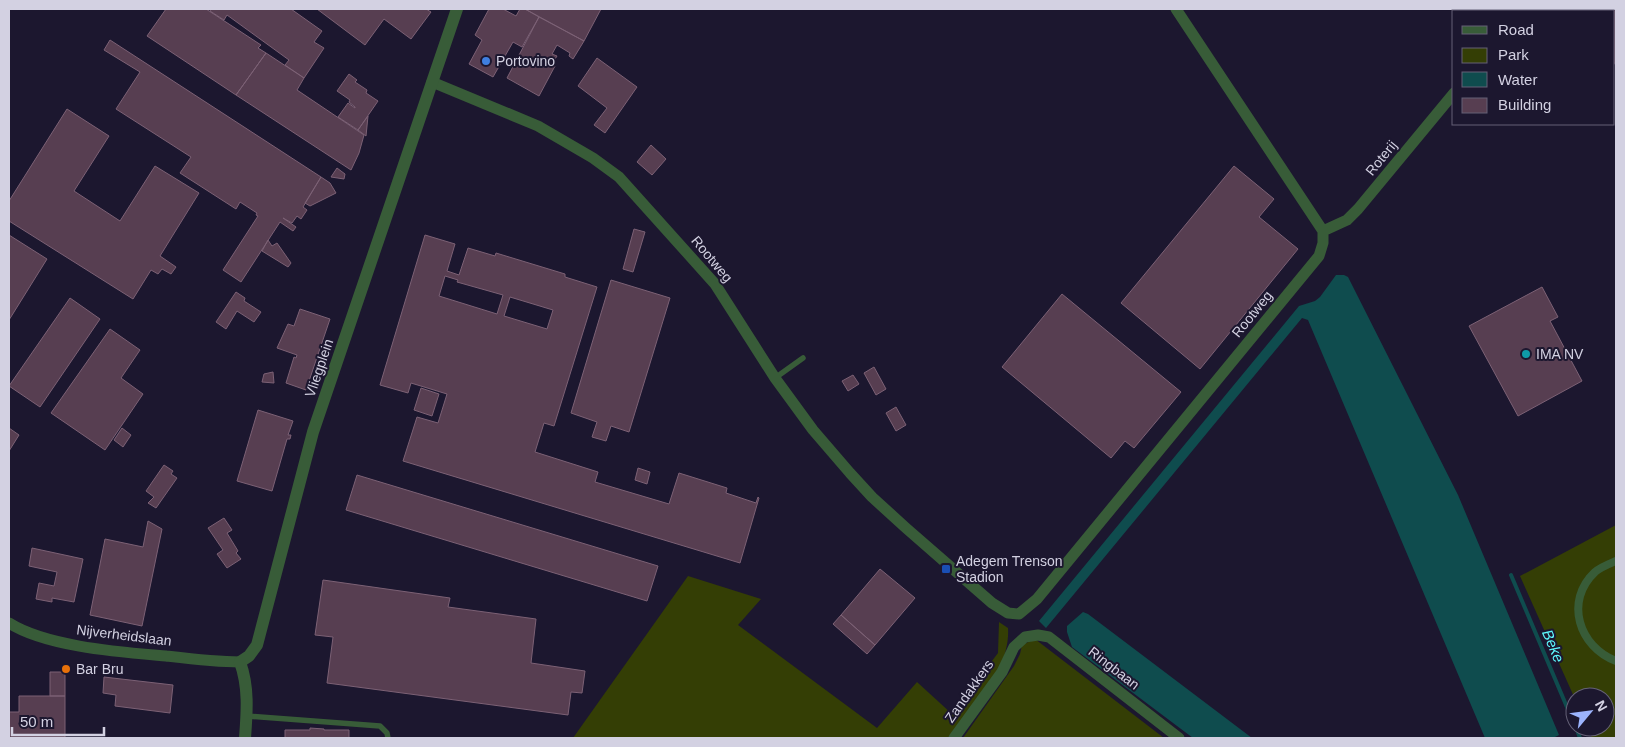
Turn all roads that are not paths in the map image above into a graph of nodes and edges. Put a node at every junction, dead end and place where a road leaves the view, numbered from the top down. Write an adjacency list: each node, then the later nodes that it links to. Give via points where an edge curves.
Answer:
1 (457, 9): 5 (street, Vliegplein)
2 (1176, 9): 7 (street)
3 (1513, 9): 4 (street)
4 (1498, 10)
5 (432, 82): 9 (street, Rootweg, via 538,126 619,177 715,284); 14 (street, Vliegplein, via 313,432 257,645)
6 (1452, 95): 7 (street, Roterij, via 1358,209 1347,220)
7 (1322, 231): 9 (street, Rootweg, via 1324,243 1319,256 1036,599 1018,614 992,603 872,497 813,430)
8 (804, 358): 9 (lane)
9 (775, 378)
10 (1616, 562): 13 (street, via 1596,572 1584,586 1578,612 1590,643)
11 (9, 623): 14 (street, Nijverheidslaan, via 52,640 106,650)
12 (1025, 637): 18 (street, Zandakkers, via 1014,647 1002,672); 19 (street, Ringbaan, via 1049,637)
13 (1616, 661)
14 (240, 662): 15 (street, via 248,693)
15 (247, 716): 16 (street); 17 (lane, via 380,726)
16 (245, 738)
17 (388, 738)
18 (954, 738)
19 (1179, 738)

